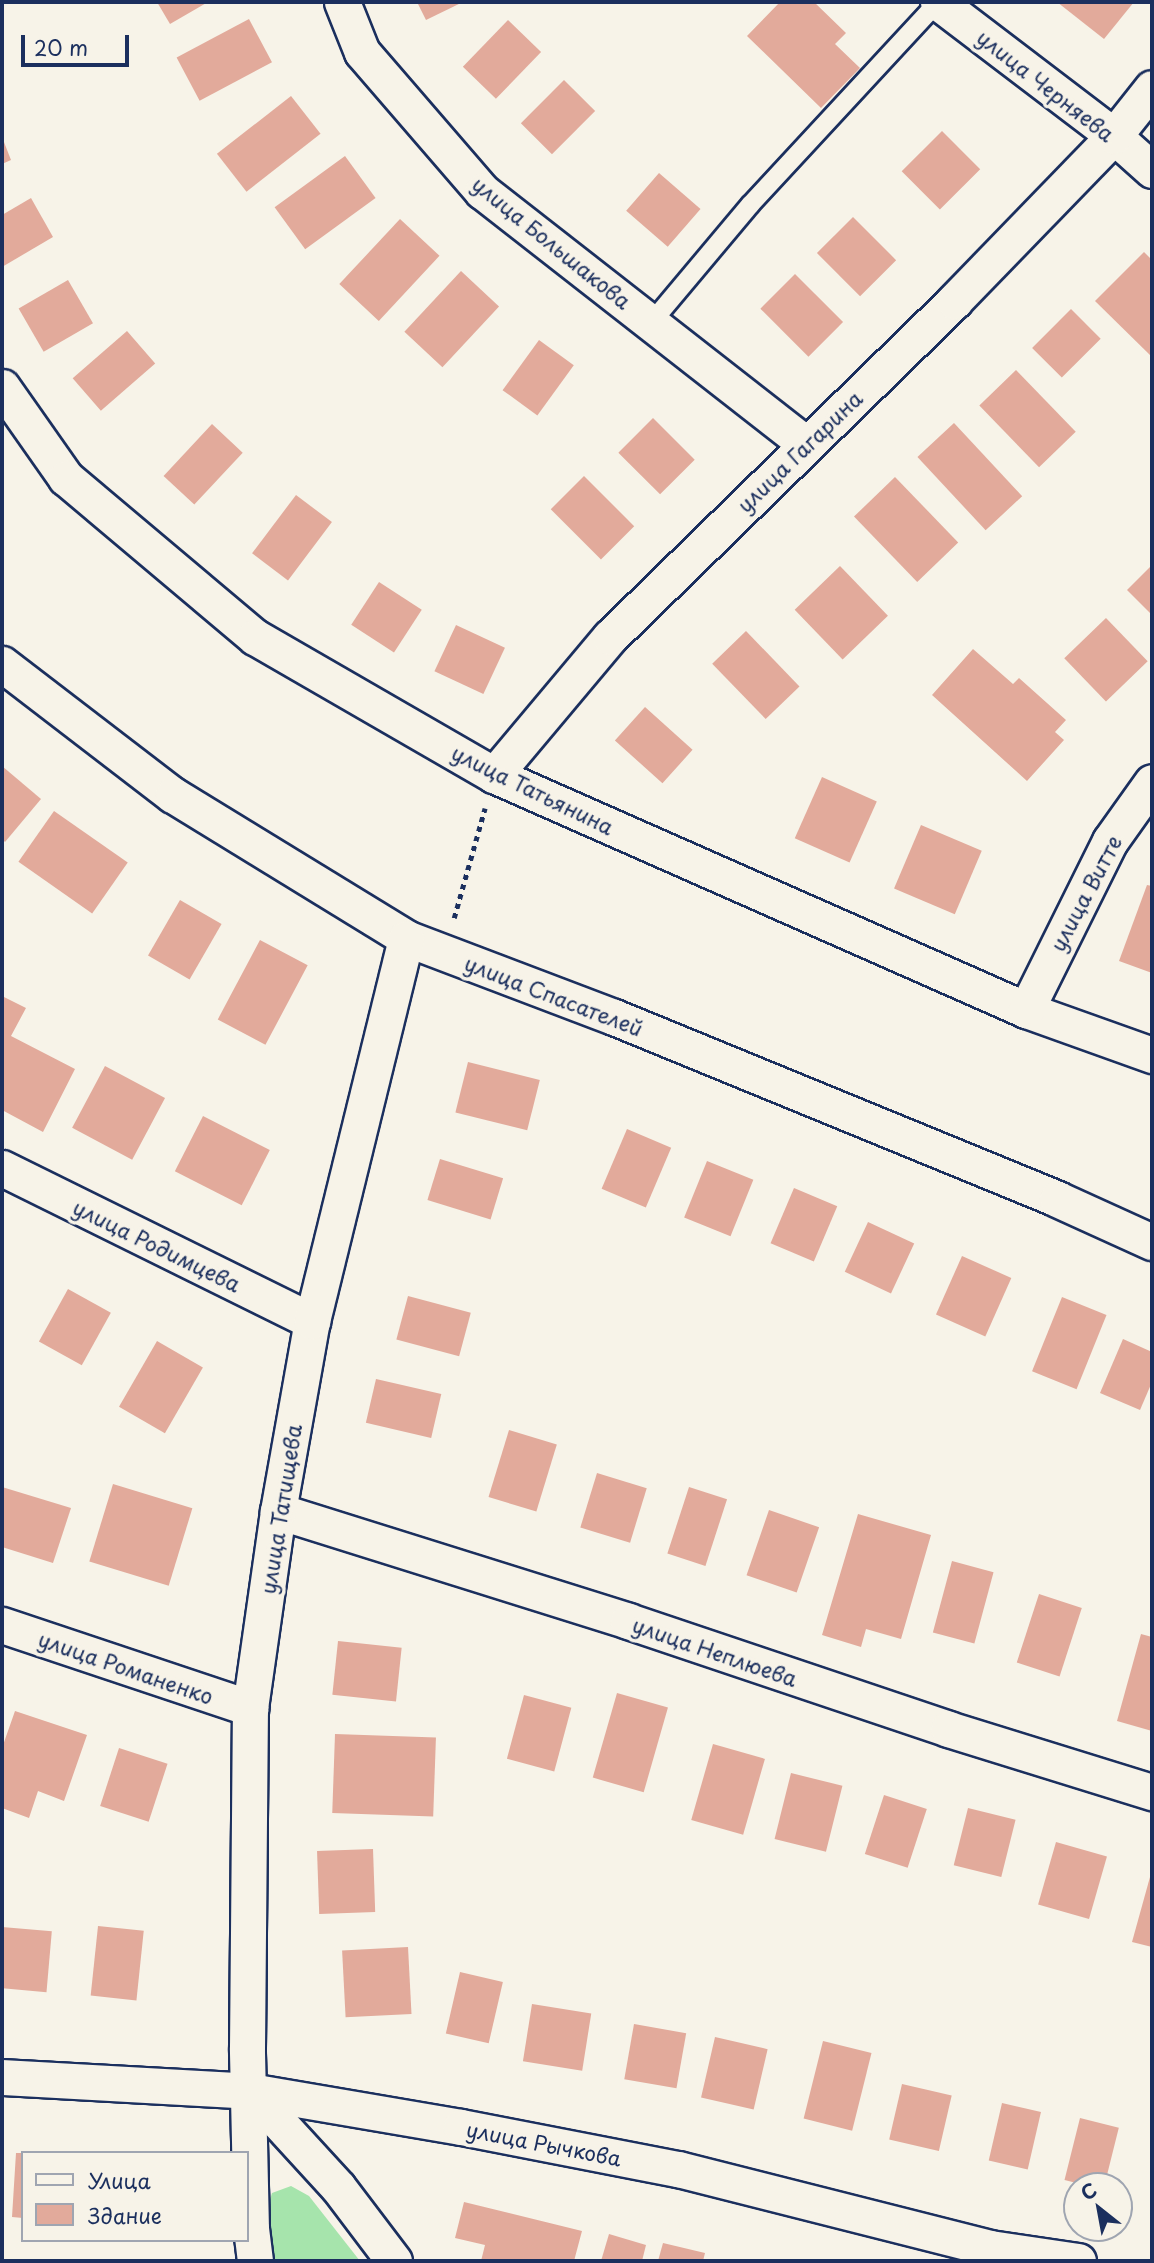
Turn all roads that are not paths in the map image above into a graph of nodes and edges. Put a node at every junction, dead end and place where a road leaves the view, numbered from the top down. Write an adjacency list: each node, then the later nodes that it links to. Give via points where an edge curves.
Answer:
1 (342, 2): 7 (street, улица Большакова, via 362,52 482,191)
2 (938, 2): 5 (street, улица Черняева); 7 (lane, via 750,205)
3 (1152, 88): 5 (street, улица Гагарина)
4 (1152, 124): 5 (street, улица Гагарина)
5 (1114, 136): 6 (street, улица Черняева); 9 (street, улица Гагарина, via 954,301)
6 (1152, 170)
7 (651, 323): 9 (street, улица Большакова)
8 (2, 387): 11 (street, улица Татьянина, via 66,478 255,637)
9 (805, 443): 11 (street, улица Гагарина, via 610,636)
10 (2, 664): 13 (street, улица Спасателей, via 173,796)
11 (494, 775): 14 (street, улица Татьянина)
12 (1152, 782): 14 (street, улица Витте, via 1110,841)
13 (406, 938): 17 (street, улица Спасателей, via 627,1023); 18 (street, улица Татищева)
14 (1026, 1010): 15 (street, улица Татьянина)
15 (1152, 1055)
16 (2, 1168): 18 (street, улица Родимцева)
17 (1152, 1242)
18 (312, 1321): 19 (street, улица Татищева)
19 (278, 1511): 21 (street, улица Татищева); 22 (street, улица Неплюева)
20 (2, 1625): 21 (street, улица Романенко)
21 (250, 1708): 24 (street, улица Татищева)
22 (1152, 1793)
23 (2, 2077): 24 (street, улица Рычкова)
24 (250, 2091): 25 (street, улица Рычкова, via 678,2169); 26 (street, улица Татищева); 27 (street, via 338,2187)
25 (993, 2255): 28 (street, улица Рычкова)
26 (255, 2261)
27 (394, 2261)
28 (1078, 2261)

